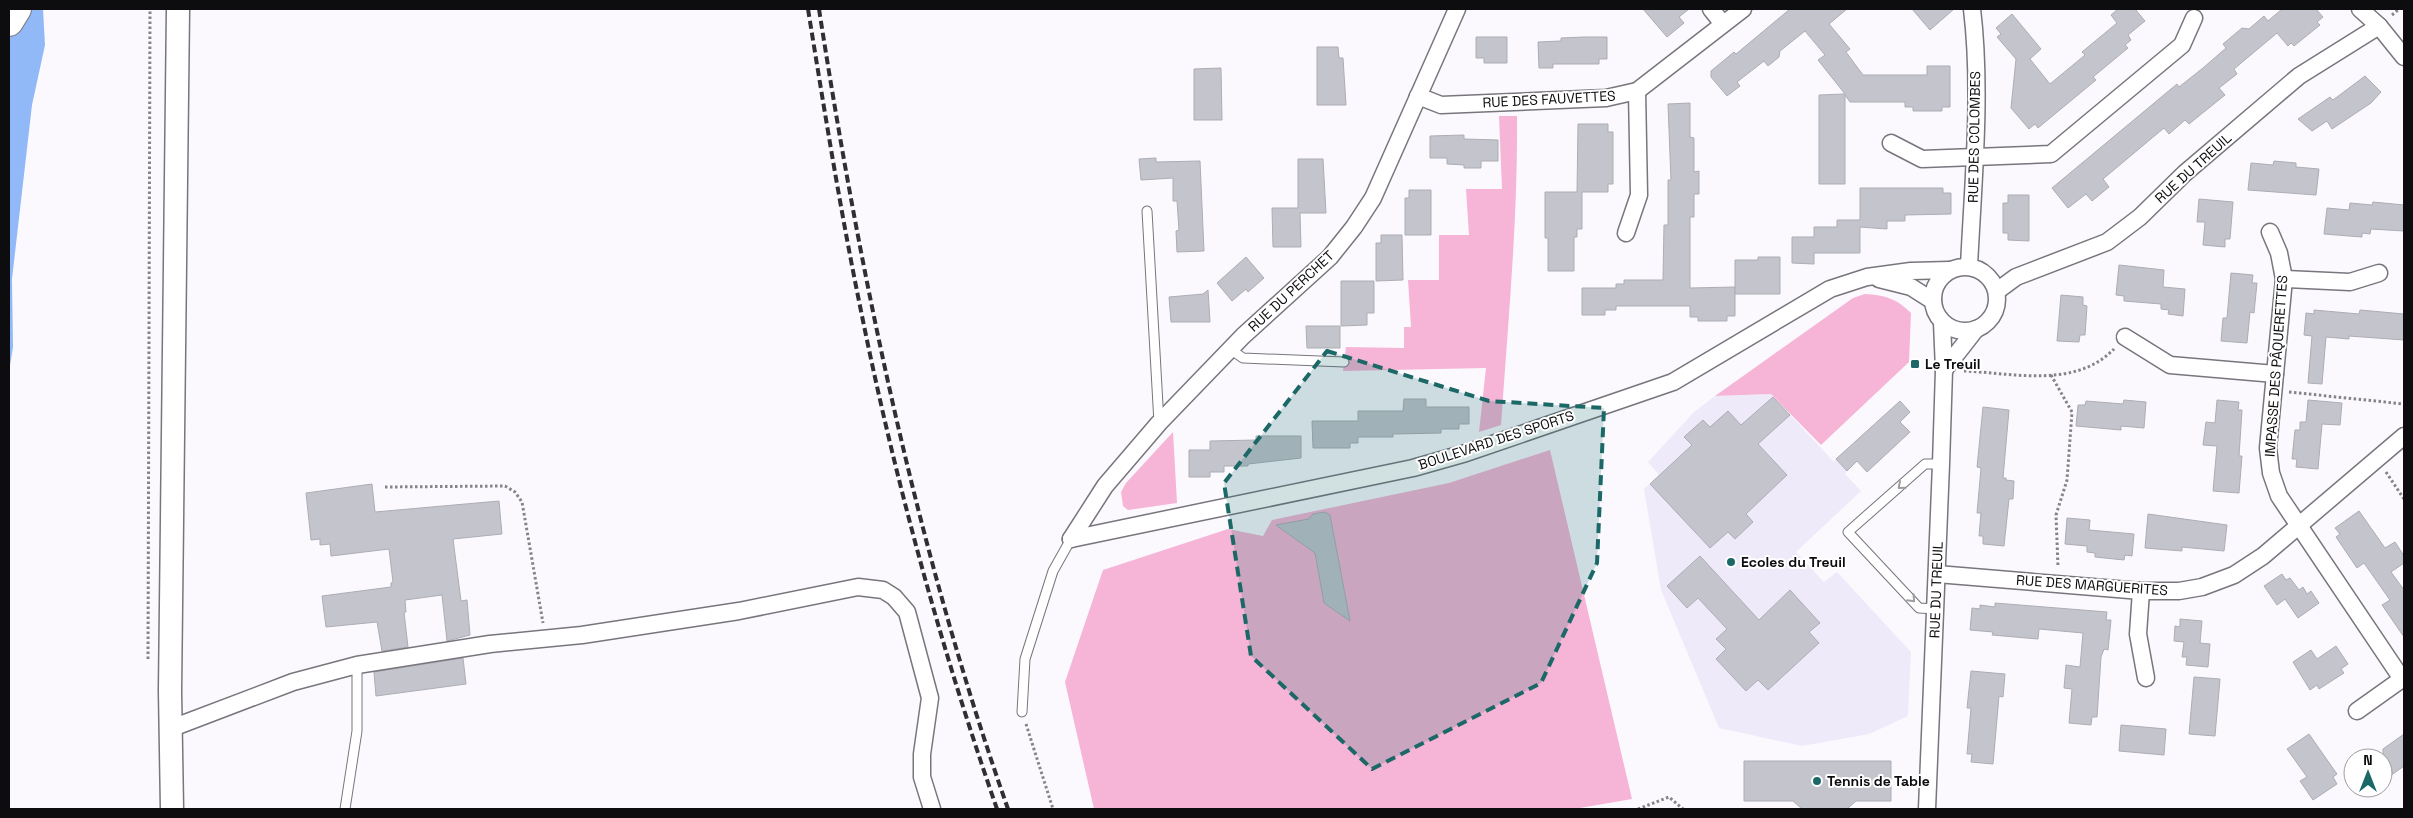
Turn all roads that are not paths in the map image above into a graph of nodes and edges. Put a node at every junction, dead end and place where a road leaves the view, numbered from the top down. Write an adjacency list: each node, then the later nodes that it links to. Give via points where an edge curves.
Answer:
1 (18, 9): 9 (highway)
2 (178, 9): 46 (main road)
3 (1456, 9): 14 (street, RUE DU PERCHET)
4 (1711, 9): 10 (street)
5 (1743, 9): 10 (street, RUE DES FAUVETTES)
6 (1972, 9): 16 (street, RUE DES COLOMBES, via 1976,39)
7 (2360, 9): 11 (street)
8 (2194, 18): 16 (street, via 2182,45 2051,154)
9 (9, 22)
10 (1723, 24): 13 (street, RUE DES FAUVETTES)
11 (2379, 26): 12 (street); 25 (street, RUE DU TREUIL, via 2299,76 2185,173 2140,217 2107,242 2016,277)
12 (2404, 56)
13 (1637, 91): 14 (street, RUE DES FAUVETTES, via 1606,98 1441,104); 19 (street, via 1639,195)
14 (1418, 96): 30 (street, RUE DU PERCHET, via 1374,198 1354,227 1330,257)
15 (1891, 143): 16 (street, via 1922,159)
16 (1975, 158): 20 (street, RUE DES COLOMBES)
17 (1147, 212): 34 (lane)
18 (2270, 232): 24 (street, IMPASSE DES PÂQUERETTES, via 2279,252)
19 (1626, 233)
20 (1969, 266): 21 (street); 25 (street, via 1987,275)
21 (1950, 270): 23 (street, BOULEVARD DES SPORTS, via 1911,271); 26 (street, via 1936,283)
22 (2379, 273): 24 (street, via 2350,282)
23 (1867, 278): 26 (street, BOULEVARD DES SPORTS, via 1911,287); 38 (street, BOULEVARD DES SPORTS, via 1830,289 1673,382 1466,453 1413,468)
24 (2284, 279): 33 (street, IMPASSE DES PÂQUERETTES)
25 (1997, 291): 28 (street, via 1998,300 1991,318)
26 (1933, 301): 27 (street)
27 (1942, 322): 28 (street, via 1962,331); 32 (street, RUE DU TREUIL)
28 (1976, 329): 32 (street)
29 (2125, 337): 33 (street, via 2170,364)
30 (1230, 349): 31 (lane, via 1243,358); 34 (street, RUE DU PERCHET)
31 (1344, 362)
32 (1944, 370): 36 (street, RUE DU TREUIL)
33 (2274, 382): 37 (street, IMPASSE DES PÂQUERETTES, via 2268,448 2271,473 2279,496)
34 (1159, 423): 38 (street, RUE DU PERCHET, via 1105,486)
35 (2404, 436): 37 (street, RUE DES MARGUERITES)
36 (1941, 464): 39 (street, RUE DU TREUIL); 41 (lane, one-way to 41, via 1925,464 1848,532 1919,608)
37 (2299, 525): 40 (street, RUE DES MARGUERITES, via 2264,556 2234,575 2202,587); 44 (street, IMPASSE DES PÂQUERETTES, via 2402,678)
38 (1071, 539): 45 (lane, via 1053,571 1025,659)
39 (1937, 574): 40 (street, RUE DES MARGUERITES); 41 (street, RUE DU TREUIL)
40 (2141, 591): 43 (street, via 2138,634)
41 (1936, 609): 50 (street, RUE DU TREUIL)
42 (357, 665): 46 (street, via 293,682); 48 (lane, via 357,731); 49 (street, via 739,611 858,587 883,590 907,612 930,698 922,777)
43 (2146, 678)
44 (2357, 711)
45 (1022, 712)
46 (172, 728): 47 (main road)
47 (172, 809)
48 (345, 809)
49 (932, 809)
50 (1927, 809)

